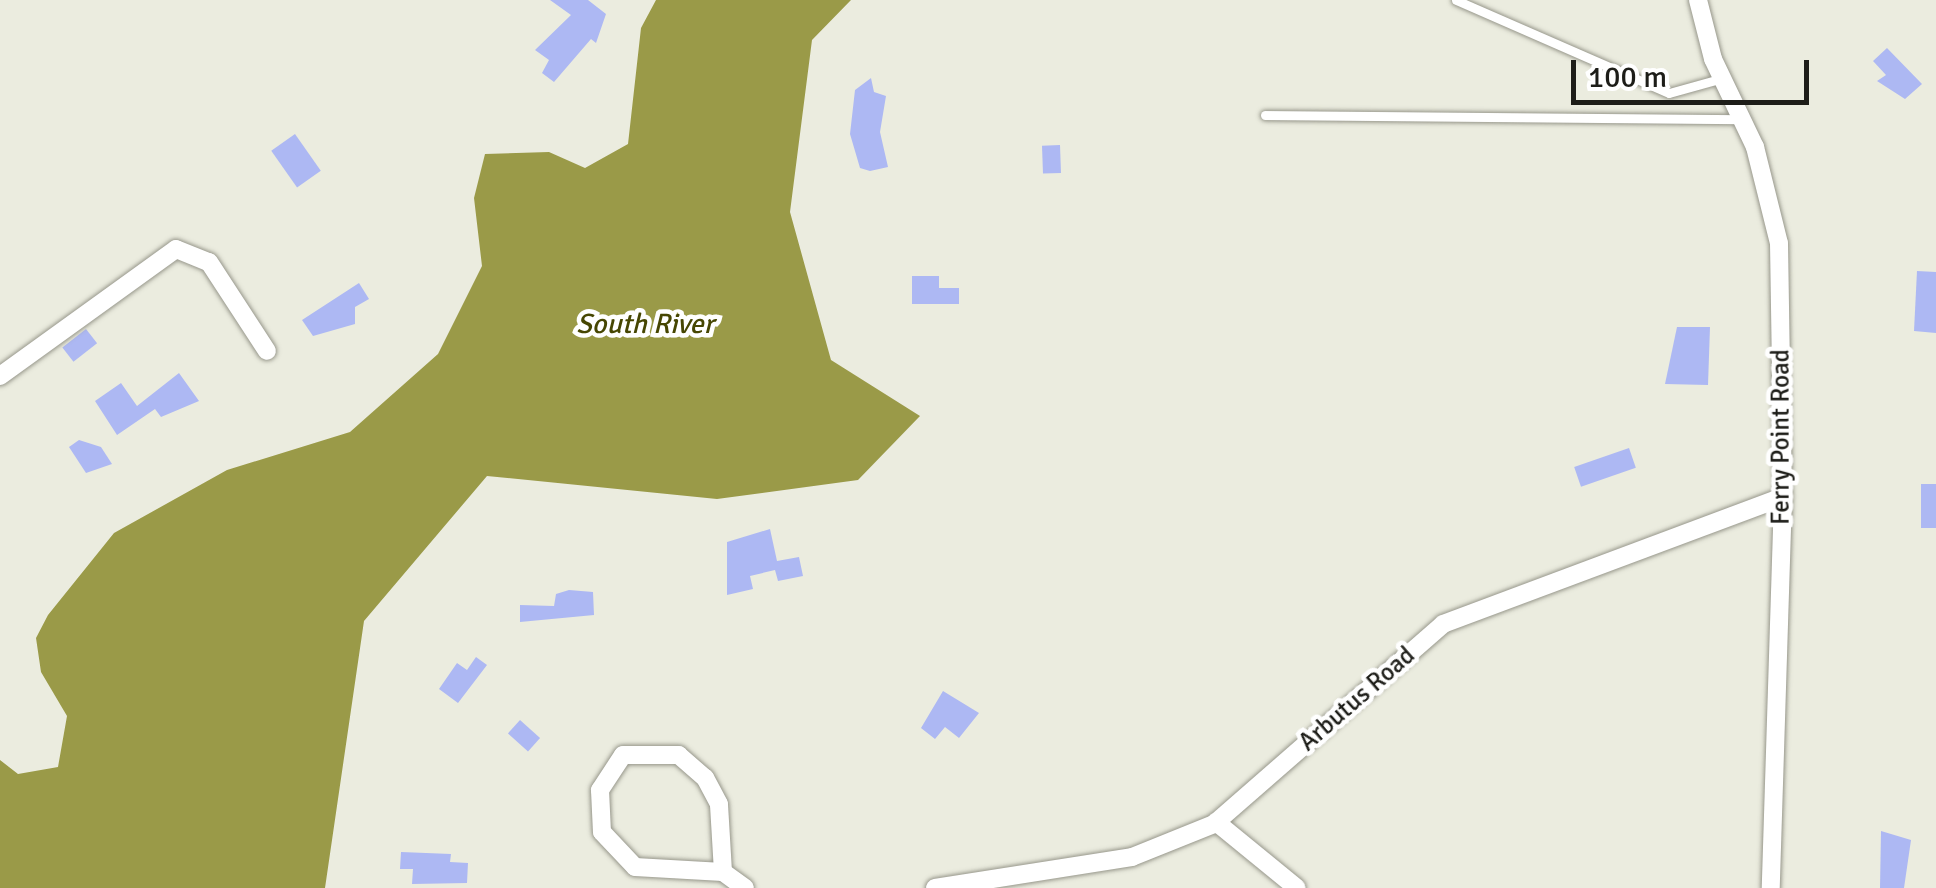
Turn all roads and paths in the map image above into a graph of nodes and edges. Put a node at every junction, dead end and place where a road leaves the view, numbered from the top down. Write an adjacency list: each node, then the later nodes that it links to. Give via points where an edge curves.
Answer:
1 (1456, 0): 3 (lane, via 1670,93)
2 (1698, 0): 3 (street, Ferry Point Road)
3 (1722, 78): 5 (street, Ferry Point Road)
4 (1265, 115): 5 (lane)
5 (1742, 119): 8 (street, Ferry Point Road, via 1779,243)
6 (267, 351): 7 (street, via 208,262 176,249)
7 (0, 376)
8 (1784, 497): 9 (street, Arbutus Road, via 1443,624); 14 (street, Ferry Point Road)
9 (1216, 822): 12 (street, Arbutus Road, via 1132,857); 13 (street)
10 (722, 872): 10 (street, via 718,804 705,778 679,755 654,749 624,755 600,790 602,832 635,867); 11 (street)
11 (745, 888)
12 (935, 888)
13 (1297, 888)
14 (1771, 888)

